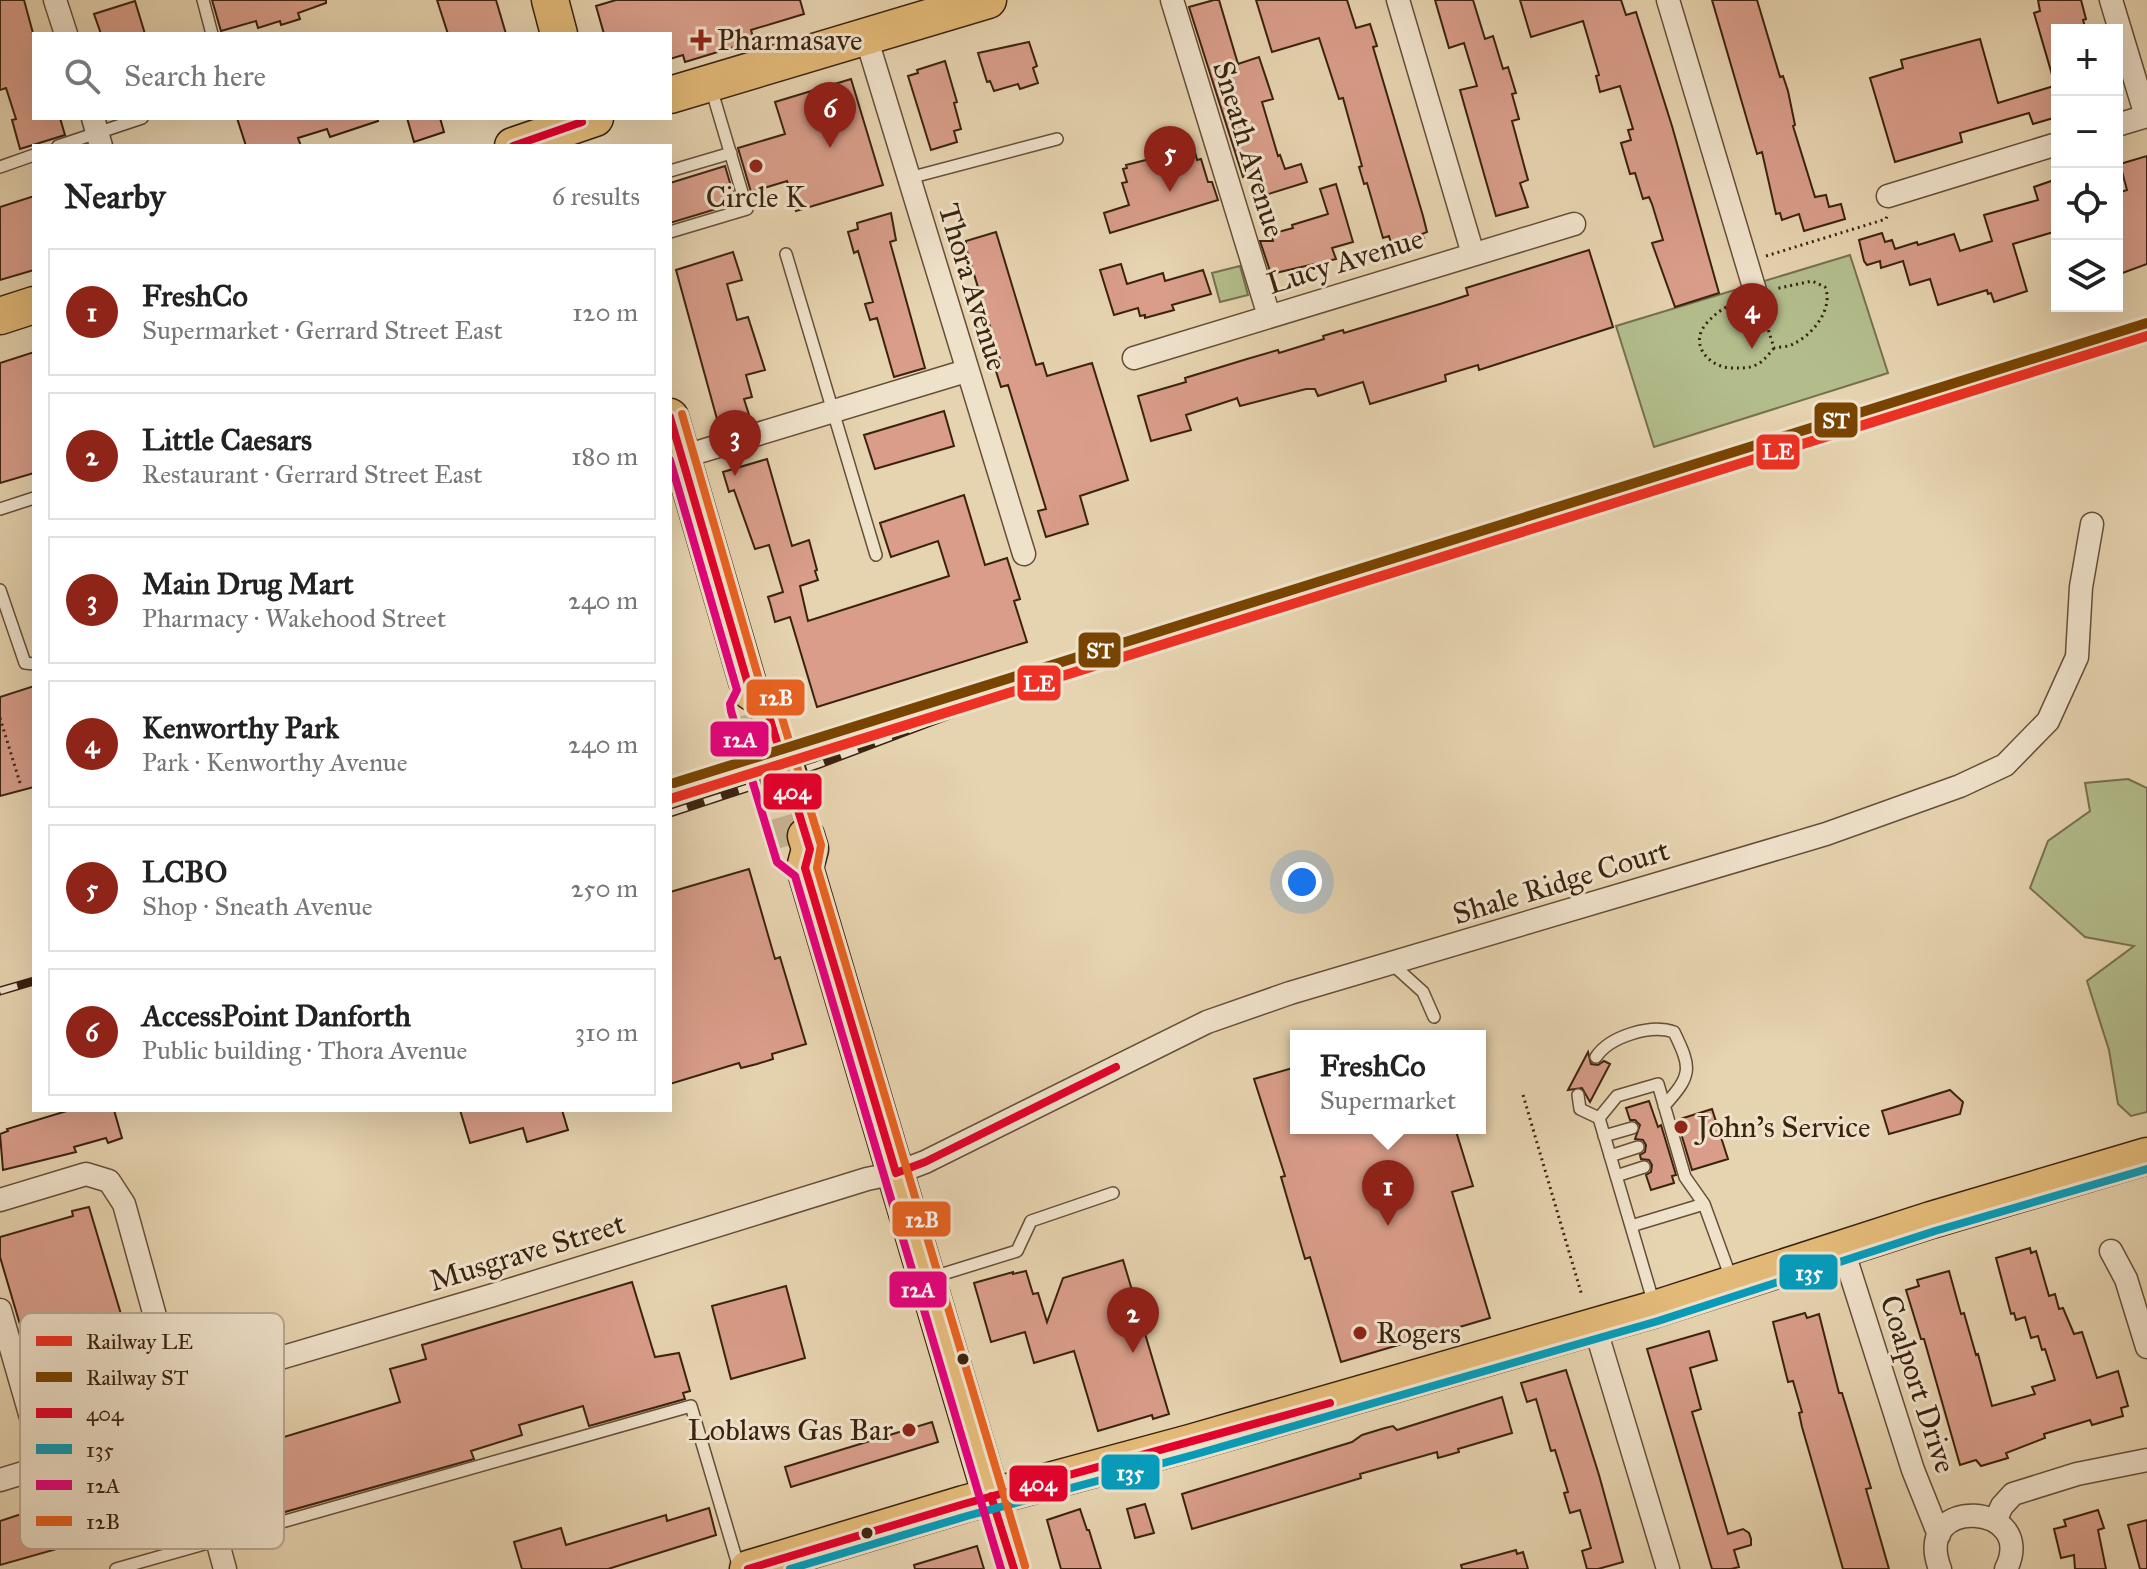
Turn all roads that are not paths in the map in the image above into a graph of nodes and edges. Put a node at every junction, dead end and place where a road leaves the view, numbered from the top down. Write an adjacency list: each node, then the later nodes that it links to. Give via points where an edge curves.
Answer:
1 (55, 0): 9 (street)
2 (203, 0): 10 (lane)
3 (550, 0): 11 (main road)
4 (988, 0): 12 (main road)
5 (1172, 0): 37 (street, Sneath Avenue)
6 (1398, 0): 33 (street)
7 (1668, 0): 34 (street)
8 (2111, 0): 15 (street)
9 (65, 32)
10 (211, 32)
11 (558, 32)
12 (866, 37): 13 (main road); 28 (street, Thora Avenue)
13 (709, 83): 14 (main road); 24 (lane)
14 (672, 94)
15 (2146, 116): 17 (street)
16 (136, 120): 19 (lane)
17 (2123, 123)
18 (587, 126): 22 (main road)
19 (97, 132): 21 (lane)
20 (1057, 139): 28 (lane)
21 (64, 144)
22 (520, 144)
23 (2051, 146): 29 (street)
24 (731, 153): 27 (lane); 31 (lane, via 747,209)
25 (32, 156): 26 (lane)
26 (0, 167)
27 (672, 175)
28 (909, 178): 39 (street, Thora Avenue)
29 (1888, 204)
30 (1574, 224): 33 (street, Lucy Avenue)
31 (672, 231)
32 (786, 254): 40 (lane)
33 (1473, 254): 37 (street, Lucy Avenue)
34 (1756, 294)
35 (32, 306): 36 (main road)
36 (0, 316)
37 (1269, 316): 38 (street, Lucy Avenue)
38 (1134, 358)
39 (966, 371): 40 (street); 45 (street, Thora Avenue)
40 (832, 412): 41 (street); 46 (lane)
41 (674, 432): 49 (main road)
42 (32, 499): 43 (lane)
43 (0, 509)
44 (2092, 524): 51 (street, Shale Ridge Court, via 2077,657 2048,721 2005,765 1826,834)
45 (1024, 554)
46 (876, 555)
47 (0, 590): 48 (lane, via 25,663)
48 (32, 664)
49 (754, 705)
50 (798, 850): 63 (main road)
51 (1392, 964): 52 (lane, via 1423,992); 63 (street, Shale Ridge Court, via 1207,1022)
52 (1434, 1017)
53 (1596, 1057): 55 (lane, via 1619,1039 1664,1029 1674,1032 1688,1073)
54 (1578, 1095): 56 (lane, via 1580,1109)
55 (1662, 1115): 56 (lane, via 1658,1084 1617,1096); 67 (lane, via 1673,1158)
56 (1599, 1118): 58 (lane)
57 (1632, 1128): 58 (lane)
58 (1604, 1136): 60 (lane)
59 (1638, 1147): 60 (lane)
60 (1610, 1156): 64 (lane)
61 (2147, 1156): 69 (main road)
62 (1644, 1167): 64 (lane)
63 (896, 1173): 71 (main road); 78 (street, Musgrave Street)
64 (1616, 1176): 68 (lane)
65 (1113, 1193): 71 (lane, via 1031,1221 1017,1251)
66 (0, 1200): 76 (street, via 86,1174 109,1181 124,1204)
67 (1704, 1204): 68 (lane); 72 (lane)
68 (1631, 1226): 73 (lane)
69 (1843, 1250): 72 (main road); 86 (street, Coalport Drive)
70 (2111, 1251): 77 (street, via 2126,1279)
71 (928, 1279): 83 (main road)
72 (1734, 1286): 73 (main road)
73 (1655, 1309): 75 (main road)
74 (0, 1310): 79 (street)
75 (1589, 1311): 83 (main road, via 1190,1443); 93 (street)
76 (154, 1313)
77 (2147, 1347)
78 (284, 1357)
79 (20, 1379)
80 (2147, 1460): 85 (street, via 2013,1494)
81 (20, 1474): 82 (street)
82 (0, 1480)
83 (991, 1496): 89 (main road); 92 (street)
84 (284, 1521): 89 (lane, via 691,1406)
85 (1995, 1521): 86 (street, via 1970,1514 1947,1524); 95 (street, via 2009,1540)
86 (1939, 1535): 94 (street, Coalport Drive, via 1935,1547)
87 (186, 1549): 90 (lane)
88 (219, 1549): 91 (street)
89 (754, 1568)
90 (116, 1569)
91 (225, 1569)
92 (1014, 1569)
93 (1668, 1569)
94 (1940, 1569)
95 (2006, 1569)

